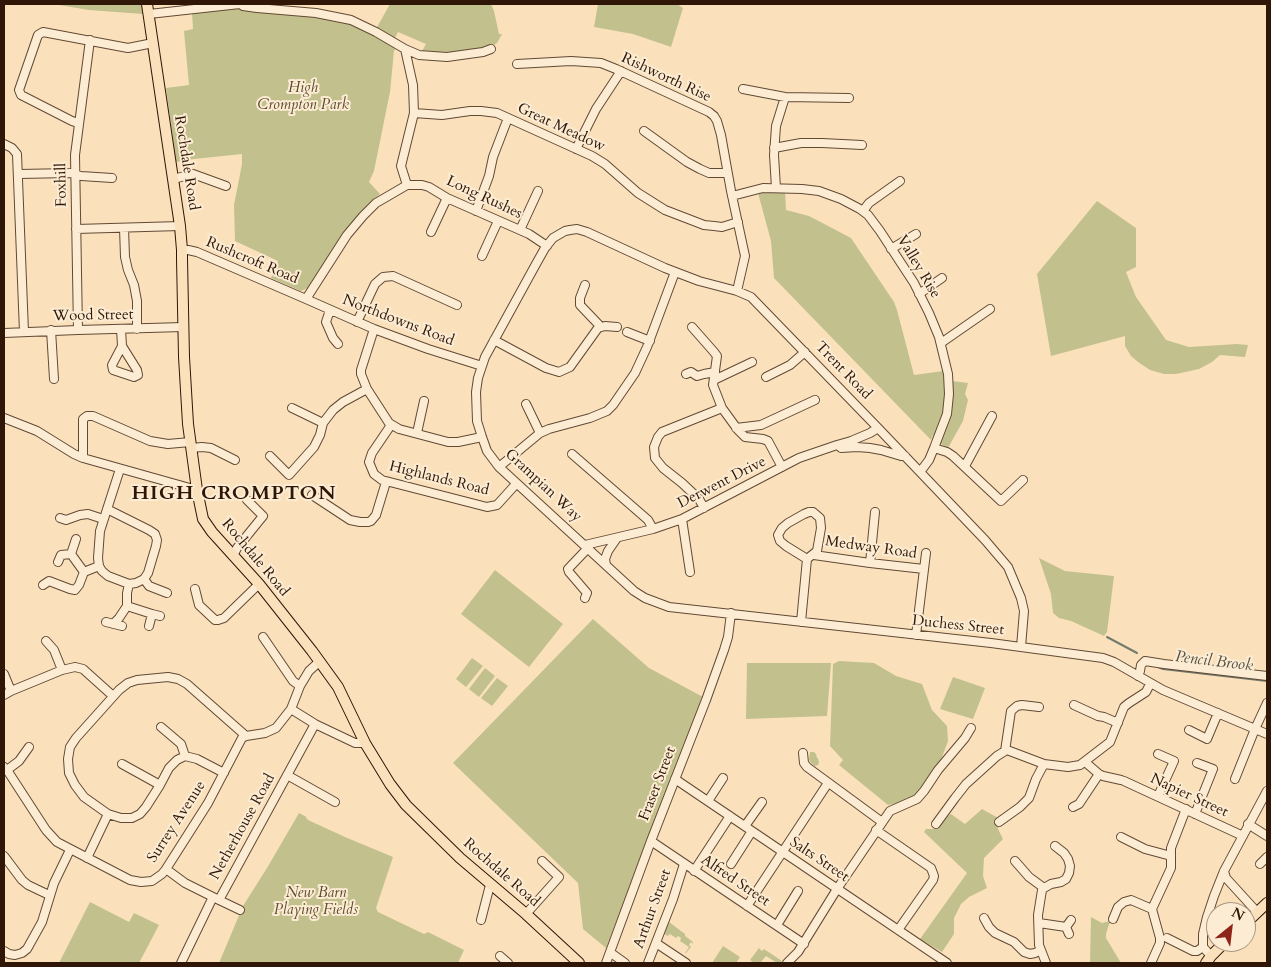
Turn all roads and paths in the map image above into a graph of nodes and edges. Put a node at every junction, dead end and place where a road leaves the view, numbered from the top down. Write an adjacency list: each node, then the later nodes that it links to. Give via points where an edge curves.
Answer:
1 (211, 5): 2 (street); 5 (street, via 240,4 334,16 351,20)
2 (148, 9): 4 (main road, Rochdale Road)
3 (90, 40): 4 (street, via 128,48); 14 (street, Foxhill); 14 (street, via 43,32 38,35 19,90 21,95)
4 (153, 44): 24 (main road, Rochdale Road)
5 (405, 49): 6 (street, via 419,55 446,57); 12 (street)
6 (491, 49)
7 (517, 64): 8 (street, Rishworth Rise, via 601,63)
8 (621, 71): 19 (street, via 596,109); 20 (street, Rishworth Rise, via 714,116)
9 (743, 89): 10 (street)
10 (785, 97): 11 (street); 18 (street, via 776,126)
11 (849, 98)
12 (414, 113): 13 (street, Great Meadow, via 442,115 481,111); 26 (street, via 401,166)
13 (508, 118): 19 (street, Great Meadow); 32 (street)
14 (78, 123): 22 (street, Foxhill)
15 (644, 131): 20 (street, via 700,169 709,173)
16 (4, 144): 21 (street, via 18,154)
17 (862, 145): 18 (street, via 808,143)
18 (774, 148): 28 (street)
19 (576, 149): 35 (street, Great Meadow, via 605,164 638,193 665,210 704,225 722,227)
20 (727, 173): 30 (street, Rishworth Rise)
21 (19, 174): 22 (street); 65 (street)
22 (75, 174): 23 (street); 38 (street, Foxhill)
23 (112, 178)
24 (173, 179): 27 (street, via 193,174); 36 (main road, Rochdale Road)
25 (900, 182): 33 (street, via 868,203)
26 (407, 185): 31 (street, Long Rushes, via 429,187); 51 (street, Rushcroft Road, via 376,203 363,216)
27 (226, 186)
28 (776, 188): 30 (street, Valley Rise); 33 (street, Valley Rise, via 819,191)
29 (538, 191): 39 (street)
30 (732, 196): 35 (street, Rishworth Rise)
31 (447, 198): 32 (street, Long Rushes); 40 (street)
32 (476, 211): 34 (street, Long Rushes)
33 (863, 211): 43 (street, Valley Rise)
34 (498, 221): 39 (street, Long Rushes); 45 (street)
35 (738, 222): 49 (street, Rishworth Rise, via 746,256)
36 (180, 226): 37 (street); 44 (main road, Rochdale Road)
37 (124, 228): 38 (street); 61 (street, via 125,257 137,301)
38 (76, 229): 64 (street, Foxhill)
39 (520, 230): 42 (street, Long Rushes)
40 (431, 232)
41 (916, 234): 43 (street)
42 (547, 246): 46 (street, Trent Road, via 565,231 577,229); 68 (street, Grampian Way)
43 (892, 249): 50 (street, Valley Rise)
44 (182, 250): 51 (street, Rushcroft Road, via 197,252); 59 (main road, Rochdale Road)
45 (482, 256)
46 (676, 272): 49 (street, Trent Road); 69 (street)
47 (942, 278): 50 (street)
48 (585, 285): 56 (street, via 580,305)
49 (737, 291): 73 (street, Trent Road, via 752,297)
50 (919, 294): 70 (street, Valley Rise)
51 (306, 299): 54 (street, Northdowns Road)
52 (457, 305): 55 (street, via 394,276 383,277 375,284)
53 (990, 309): 70 (street)
54 (330, 310): 55 (street, Northdowns Road); 71 (street, via 322,323)
55 (357, 322): 62 (street, Northdowns Road)
56 (601, 327): 57 (street); 68 (street, via 570,368 559,372)
57 (617, 327)
58 (692, 327): 77 (street, via 716,356)
59 (184, 328): 61 (street, Wood Street); 95 (main road, Rochdale Road)
60 (121, 329): 61 (street, Wood Street); 64 (street, Wood Street); 72 (street)
61 (137, 329)
62 (374, 329): 75 (street, Northdowns Road); 80 (street, via 360,370)
63 (51, 330): 64 (street, Wood Street); 65 (street, Wood Street); 79 (street)
64 (78, 330)
65 (24, 332): 67 (street, Wood Street)
66 (627, 332): 69 (street)
67 (4, 333)
68 (494, 340): 75 (street, Grampian Way)
69 (650, 340): 93 (street, via 635,373 606,411)
70 (941, 343): 97 (street, Valley Rise, via 949,394 947,414)
71 (338, 344)
72 (122, 346)
73 (805, 352): 78 (street, via 790,365); 91 (street, Trent Road)
74 (752, 362): 77 (street)
75 (482, 366): 94 (street, Grampian Way, via 476,392 477,421)
76 (686, 374): 77 (street)
77 (714, 376): 85 (street)
78 (766, 377)
79 (54, 379)
80 (367, 388): 88 (street, via 343,402); 89 (street)
81 (815, 400): 90 (street, via 761,425)
82 (424, 401): 92 (street)
83 (526, 404): 93 (street)
84 (292, 408): 88 (street)
85 (722, 408): 90 (street); 114 (street, via 662,432 654,447 655,458 663,468 699,499)
86 (992, 416): 103 (street)
87 (4, 418): 101 (street, via 38,431)
88 (323, 423): 99 (street, via 314,448 289,475)
89 (391, 425): 92 (street); 109 (street, Highlands Road, via 372,453 370,462 374,474)
90 (736, 428): 105 (street, via 745,437 768,441)
91 (878, 428): 96 (street, Derwent Drive, via 851,442); 100 (street, Trent Road)
92 (417, 433): 94 (street, via 448,442)
93 (540, 433): 104 (street)
94 (482, 437): 104 (street, Grampian Way)
95 (191, 445): 101 (street, via 150,440 86,416 83,419); 102 (street, via 211,448); 111 (main road, Rochdale Road)
96 (837, 445): 100 (street, Derwent Drive); 105 (street, Derwent Drive, via 799,458)
97 (934, 448): 103 (street, via 947,452); 107 (street, Valley Rise)
98 (572, 454): 120 (street, via 648,520)
99 (270, 456)
100 (905, 456): 107 (street, Trent Road)
101 (82, 458): 106 (street)
102 (235, 460)
103 (965, 466): 108 (street, via 1001,501)
104 (499, 467): 110 (street, Grampian Way)
105 (782, 468): 114 (street, Derwent Drive)
106 (120, 469): 111 (street); 115 (street)
107 (920, 472): 151 (street, Trent Road, via 1008,567 1024,611)
108 (1023, 480)
109 (386, 482): 110 (street, Highlands Road, via 487,507 498,505); 112 (street, via 376,515 368,522 350,520)
110 (516, 484): 123 (street, Grampian Way)
111 (196, 490): 126 (main road, Rochdale Road, via 203,519)
112 (312, 495)
113 (247, 500): 126 (street, via 263,516)
114 (704, 508): 119 (street, Derwent Drive)
115 (107, 509): 118 (street); 136 (street, via 155,534 156,546)
116 (875, 512): 129 (street)
117 (60, 518): 118 (street, via 66,520 88,514)
118 (103, 519): 131 (street, via 98,546)
119 (682, 520): 120 (street, Derwent Drive); 134 (street)
120 (653, 529): 121 (street, Derwent Drive)
121 (617, 538): 123 (street, Derwent Drive); 130 (street, via 608,551)
122 (76, 539): 125 (street)
123 (586, 546): 130 (street, Grampian Way); 142 (street, via 568,569 587,593)
124 (926, 553): 132 (street)
125 (71, 554): 128 (street, via 61,555); 133 (street)
126 (233, 556): 138 (main road, Rochdale Road)
127 (811, 557): 127 (street, via 786,546 778,535 788,523 809,512 816,514 822,522 817,551); 129 (street, Medway Road); 145 (street)
128 (58, 562)
129 (870, 563): 132 (street, Medway Road)
130 (606, 565): 140 (street, Grampian Way)
131 (100, 566): 133 (street); 137 (street, via 108,576)
132 (924, 569): 148 (street)
133 (84, 572): 135 (street, via 75,590)
134 (690, 572)
135 (47, 579)
136 (144, 579): 137 (street); 141 (street, via 149,586)
137 (129, 584): 143 (street)
138 (258, 584): 139 (street, via 224,618 218,620 200,605); 152 (main road, Rochdale Road)
139 (195, 589)
140 (634, 591): 144 (street, Duchess Street, via 669,607)
141 (167, 593)
142 (585, 598)
143 (127, 606): 146 (street, via 119,618 110,623); 147 (street, via 156,615)
144 (731, 613): 145 (street, Duchess Street); 189 (street, Fraser Street, via 724,650)
145 (801, 622): 148 (street, Duchess Street)
146 (122, 626)
147 (149, 626)
148 (916, 635): 151 (street, Duchess Street)
149 (263, 637): 158 (street, via 293,681)
150 (46, 641): 153 (street, via 54,650)
151 (1021, 647): 155 (street, Duchess Street, via 1103,658)
152 (320, 661): 158 (street); 174 (main road, Rochdale Road, via 338,687)
153 (62, 670): 159 (street); 160 (street, via 75,667 83,670)
154 (4, 674): 159 (street)
155 (1138, 676): 156 (street, via 1145,661); 157 (street, Duchess Street)
156 (1267, 676)
157 (1150, 684): 165 (street, Duchess Street); 166 (street, via 1146,692 1124,707)
158 (300, 686): 164 (street)
159 (7, 693)
160 (113, 696): 173 (street, via 137,680 178,679); 200 (street, via 76,738 68,759 69,773 75,785 84,797)
161 (1267, 703): 170 (street)
162 (1074, 705): 166 (street)
163 (1039, 707): 176 (street, via 1022,705 1011,711)
164 (291, 709): 167 (street); 173 (street, via 276,728)
165 (1218, 713): 170 (street, Duchess Street); 171 (street, via 1207,739)
166 (1118, 723): 180 (street, via 1110,742)
167 (314, 724): 174 (street, via 355,742); 187 (street, Netherhouse Road)
168 (161, 727): 179 (street, via 181,744)
169 (971, 728): 203 (street, via 917,799 890,811)
170 (1255, 729): 172 (street, Duchess Street); 190 (street)
171 (1189, 730)
172 (1267, 734)
173 (246, 736): 185 (street, Surrey Avenue)
174 (365, 743): 228 (main road, Rochdale Road, via 406,805)
175 (29, 747): 184 (street, via 19,761)
176 (1005, 751): 183 (street); 205 (street, via 966,784)
177 (803, 753): 191 (street, via 807,767)
178 (1158, 754): 194 (street, via 1174,761)
179 (185, 756): 185 (street); 192 (street, via 169,768)
180 (1085, 762): 183 (street, via 1068,767); 186 (street)
181 (1197, 763): 201 (street, via 1213,769)
182 (122, 764): 192 (street)
183 (1044, 764): 204 (street, via 1029,798)
184 (5, 769): 214 (street, Surrey Avenue, via 46,830)
185 (224, 773): 225 (street, Surrey Avenue)
186 (1099, 774): 194 (street, Napier Street); 198 (street, via 1079,804)
187 (287, 775): 196 (street); 235 (street, Netherhouse Road)
188 (723, 778): 195 (street)
189 (675, 779): 195 (street, Salts Street); 211 (street, Fraser Street)
190 (1235, 779)
191 (828, 783): 203 (street); 215 (street)
192 (160, 785): 200 (street, via 140,814 121,818)
193 (1267, 791): 206 (street)
194 (1158, 796): 199 (street, Napier Street)
195 (708, 801): 202 (street, Salts Street)
196 (334, 802)
197 (762, 802): 207 (street)
198 (1073, 807)
199 (1186, 809): 201 (street, Napier Street); 217 (street)
200 (108, 814): 219 (street)
201 (1196, 814): 209 (street, Napier Street)
202 (730, 816): 207 (street, Salts Street); 226 (street)
203 (882, 822): 208 (street)
204 (999, 822)
205 (936, 824)
206 (1248, 824): 209 (street); 210 (street)
207 (749, 829): 215 (street, Salts Street); 223 (street)
208 (876, 830): 230 (street); 248 (street, via 931,868 934,876)
209 (1242, 836): 227 (street)
210 (1267, 836)
211 (651, 841): 222 (street, Alfred Street); 255 (street, Fraser Street)
212 (1055, 846): 229 (street, via 1068,858 1069,873 1061,882)
213 (1124, 849): 217 (street, via 1124,838 1145,849)
214 (70, 850): 219 (street, Surrey Avenue); 233 (street)
215 (782, 852): 230 (street, Salts Street); 237 (street)
216 (4, 856): 233 (street, via 22,880)
217 (1171, 856): 238 (street, via 1172,868)
218 (1267, 857): 224 (street)
219 (87, 858): 225 (street, Surrey Avenue, via 130,880 142,882 152,881)
220 (542, 861): 241 (street, via 559,877)
221 (1015, 861): 229 (street)
222 (684, 864): 226 (street, Alfred Street); 250 (street, Arthur Street)
223 (731, 864)
224 (1260, 864)
225 (166, 868): 235 (street, via 185,883)
226 (694, 871): 237 (street, Alfred Street)
227 (1224, 871): 231 (street); 234 (street)
228 (490, 884): 241 (main road, Rochdale Road); 244 (street)
229 (1044, 888): 245 (street)
230 (837, 889): 248 (street, Salts Street); 251 (street)
231 (1236, 889): 234 (street, via 1221,888); 240 (street)
232 (798, 891): 246 (street)
233 (49, 895): 254 (street, via 45,914 27,949 15,955)
234 (1214, 896): 252 (street, via 1203,934)
235 (216, 899): 239 (street); 258 (street, Netherhouse Road)
236 (1267, 903): 240 (main road)
237 (747, 906): 246 (street, Alfred Street)
238 (1152, 909): 243 (street, via 1131,900 1118,907); 268 (street, via 1160,943)
239 (240, 910)
240 (1257, 912)
241 (526, 914): 260 (main road, Rochdale Road)
242 (984, 918): 253 (street, via 995,933 1014,942 1024,952 1030,954)
243 (1113, 919)
244 (481, 920)
245 (1039, 923): 247 (street); 253 (street)
246 (776, 925): 251 (street, Alfred Street)
247 (1069, 927)
248 (898, 930): 266 (street, Salts Street)
249 (1167, 938): 252 (street, via 1193,950)
250 (656, 943): 263 (street, Arthur Street); 264 (street)
251 (804, 944): 265 (street)
252 (1203, 948): 257 (street)
253 (1041, 950): 267 (street)
254 (4, 951)
255 (611, 953): 261 (street, Fraser Street); 262 (street)
256 (500, 956): 259 (street)
257 (1208, 960)
258 (181, 963)
259 (507, 963)
260 (579, 963)
261 (606, 963)
262 (625, 963)
263 (648, 963)
264 (686, 963)
265 (787, 963)
266 (947, 963)
267 (1046, 963)
268 (1151, 963)

